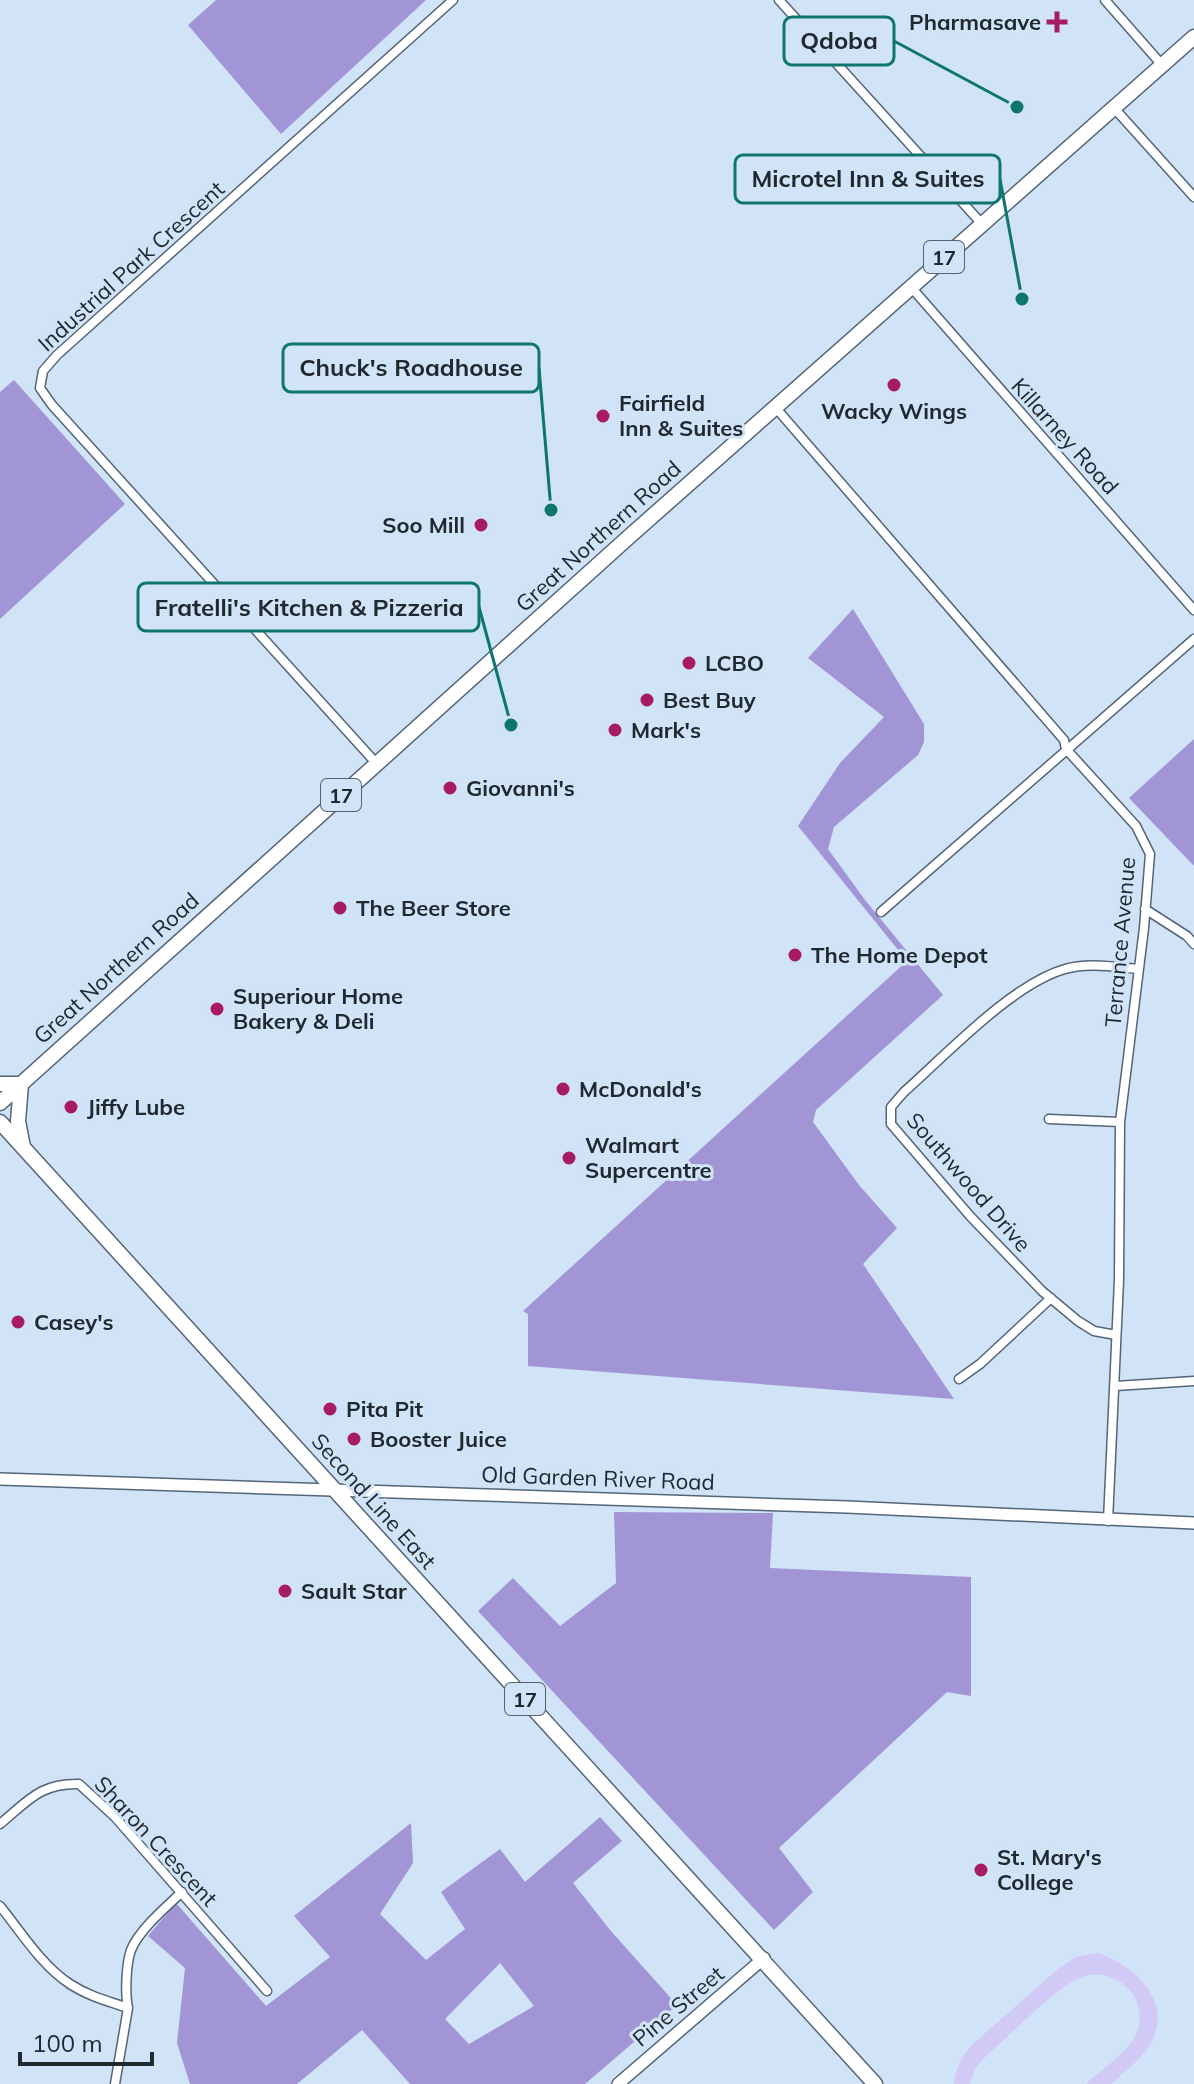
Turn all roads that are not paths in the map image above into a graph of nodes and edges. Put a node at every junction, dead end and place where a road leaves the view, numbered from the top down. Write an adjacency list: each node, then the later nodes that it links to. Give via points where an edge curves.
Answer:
1 (453, 0): 14 (street, Industrial Park Crescent, via 57,355 43,371 40,388)
2 (779, 0): 8 (street)
3 (1105, 0): 5 (street)
4 (1194, 37): 5 (highway, Great Northern Road / 17)
5 (1162, 65): 6 (highway, Great Northern Road / 17)
6 (1115, 109): 7 (street); 8 (highway, Great Northern Road / 17)
7 (1194, 197)
8 (982, 224): 9 (highway, Great Northern Road / 17)
9 (910, 286): 10 (highway, Great Northern Road / 17); 11 (street, Killarney Road)
10 (775, 407): 13 (street, Terrance Avenue, via 1064,740); 14 (highway, Great Northern Road / 17)
11 (1194, 610)
12 (1194, 639): 13 (street)
13 (1066, 749): 15 (street, Terrance Avenue, via 1136,826 1150,854); 16 (street)
14 (376, 763): 20 (highway, Great Northern Road / 17)
15 (1145, 909): 17 (street); 18 (street, Terrance Avenue)
16 (881, 912)
17 (1194, 944)
18 (1139, 969): 24 (street, Terrance Avenue); 26 (street, Southwood Drive, via 1085,965 1063,969 1020,990 891,1107 891,1124 970,1216)
19 (0, 1084): 20 (highway)
20 (21, 1084): 21 (highway, Great Northern Road / 17); 25 (highway, via 18,1121)
21 (0, 1103)
22 (1049, 1119): 24 (street)
23 (0, 1122): 25 (highway, Second Line East / 17)
24 (1120, 1122): 27 (street, Terrance Avenue)
25 (24, 1149): 32 (highway, Second Line East / 17)
26 (1051, 1298): 27 (street, Southwood Drive, via 1094,1331); 28 (street)
27 (1116, 1335): 30 (street, Terrance Avenue)
28 (959, 1379)
29 (1194, 1381): 30 (street)
30 (1115, 1386): 33 (street, Terrance Avenue)
31 (0, 1479): 32 (main road, Old Garden River Road)
32 (334, 1489): 33 (main road, Old Garden River Road); 38 (highway, Second Line East / 17)
33 (1108, 1521): 34 (main road, Old Garden River Road)
34 (1194, 1523)
35 (0, 1824): 36 (street, Sharon Crescent, via 57,1784 79,1784)
36 (182, 1892): 39 (street, Sharon Crescent); 40 (street, via 131,1950)
37 (0, 1906): 40 (street, via 48,1966 69,1983)
38 (763, 1959): 42 (main road, Pine Street); 43 (highway, Second Line East / 17)
39 (267, 1991)
40 (128, 2008): 41 (street)
41 (115, 2084)
42 (618, 2084)
43 (875, 2084)

